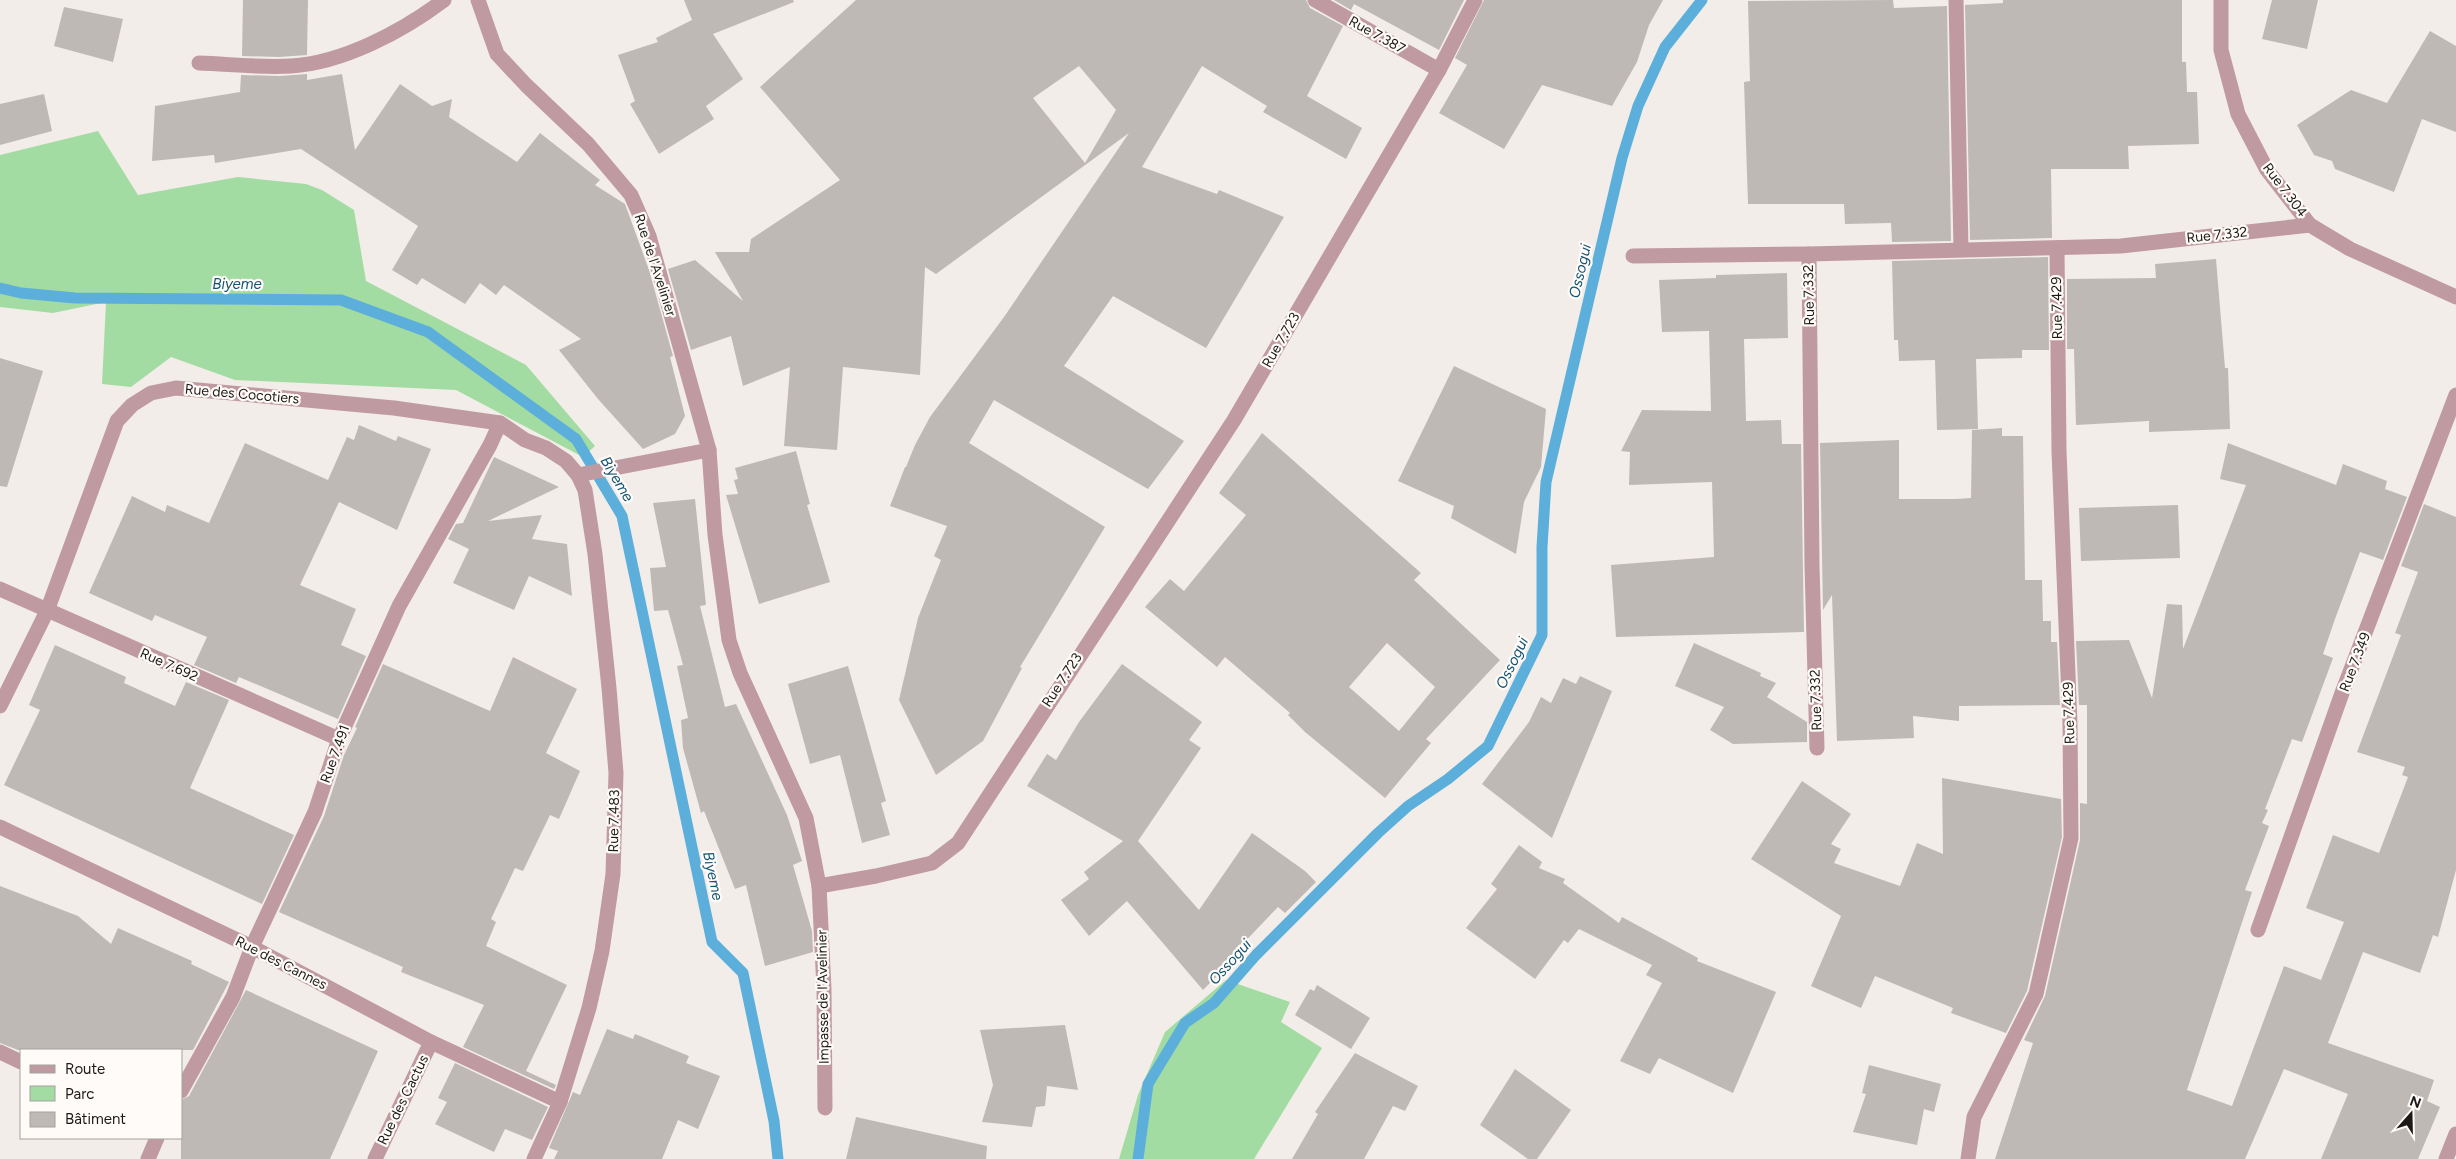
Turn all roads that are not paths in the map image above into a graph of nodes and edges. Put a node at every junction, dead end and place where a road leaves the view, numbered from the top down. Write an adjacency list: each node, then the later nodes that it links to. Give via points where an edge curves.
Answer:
1 (444, 0): 7 (street, via 425,14 349,54 292,66)
2 (478, 0): 17 (street, Rue de l'Avelinier, via 497,54 588,144 631,195 649,236)
3 (1315, 0): 8 (street, Rue 7.387)
4 (1475, 0): 8 (street, Rue 7.723)
5 (1956, 0): 11 (street)
6 (2221, 0): 9 (street, Rue 7.304, via 2221,50 2238,114 2267,170)
7 (199, 63)
8 (1439, 70): 25 (street, Rue 7.723, via 1234,420 958,843 932,863)
9 (2310, 225): 10 (street, Rue 7.332, via 2121,246); 14 (street, Rue 7.304, via 2358,253)
10 (2057, 248): 11 (street, Rue 7.332); 39 (street, Rue 7.429, via 2059,451 2070,724 2071,838 2036,994 1974,1117)
11 (1961, 249): 12 (street, Rue 7.332)
12 (1809, 254): 13 (street); 23 (street, Rue 7.332)
13 (1633, 256)
14 (2456, 297)
15 (2456, 395): 26 (street, Rue 7.349, via 2342,693)
16 (500, 423): 18 (street, Rue des Cocotiers, via 566,461); 20 (street, Rue des Cocotiers, via 394,408 176,388 151,393 132,405 117,422); 22 (street, Rue 7.491, via 399,606)
17 (709, 450): 18 (street); 25 (street, via 715,535 729,640 740,673 806,818)
18 (578, 475): 32 (street, Rue 7.483, via 585,490 598,572 616,773 613,874 602,951 589,1008)
19 (0, 589): 20 (street, Rue 7.692)
20 (46, 611): 21 (street, Rue des Cocotiers); 22 (street, Rue 7.692)
21 (0, 706)
22 (339, 739): 27 (street, Rue 7.491, via 315,812)
23 (1817, 748)
24 (0, 827): 27 (street, Rue des Cannes)
25 (819, 886): 33 (street, Impasse de l'Avelinier, via 824,989)
26 (2258, 930)
27 (252, 947): 28 (street, Rue des Cannes); 31 (street, Rue 7.491, via 233,997)
28 (431, 1042): 32 (street, Rue des Cannes); 37 (street, Rue des Cactus)
29 (0, 1052): 30 (street)
30 (20, 1062)
31 (182, 1089)
32 (560, 1102): 38 (street, Rue 7.483)
33 (824, 1108)
34 (2456, 1134): 40 (street)
35 (157, 1139): 36 (street)
36 (148, 1159)
37 (375, 1159)
38 (534, 1159)
39 (1968, 1159)
40 (2446, 1159)

